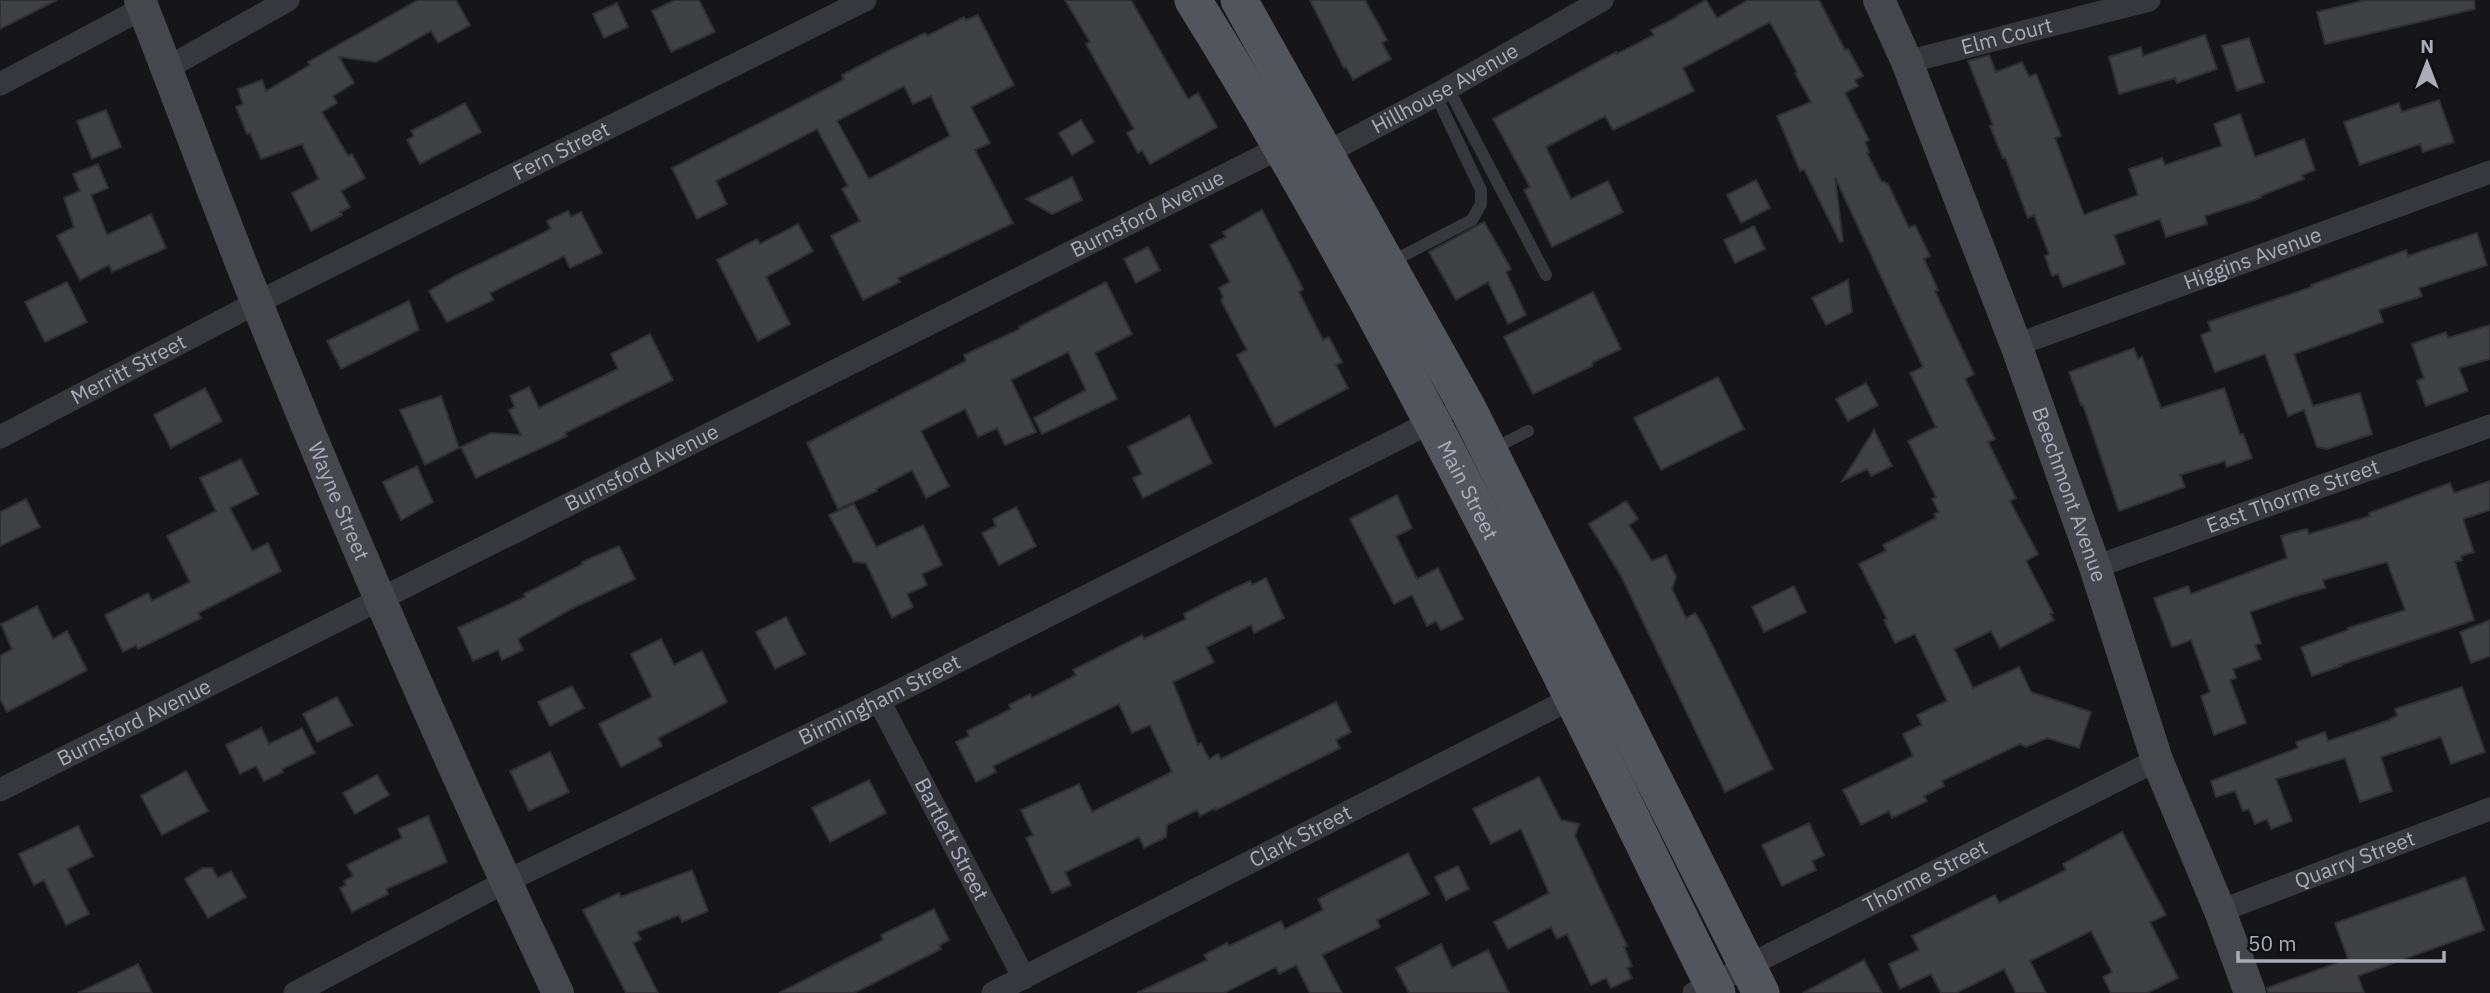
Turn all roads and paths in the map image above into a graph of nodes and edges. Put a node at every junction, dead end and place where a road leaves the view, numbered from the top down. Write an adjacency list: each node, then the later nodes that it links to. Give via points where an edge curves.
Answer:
1 (288, 0): 10 (street)
2 (865, 0): 18 (street, Fern Street)
3 (1193, 0): 13 (main road, Main Street)
4 (1240, 0): 14 (main road, Main Street)
5 (1602, 0): 12 (street, Hillhouse Avenue)
6 (1879, 0): 9 (street, Beechmont Avenue)
7 (2149, 0): 9 (street, Elm Court)
8 (142, 4): 10 (street, Wayne Street); 11 (street)
9 (1907, 62): 19 (street, Beechmont Avenue)
10 (167, 68): 18 (street, Wayne Street)
11 (0, 84)
12 (1442, 92): 14 (street, Hillhouse Avenue); 16 (lane, via 1481,190 1481,204 1472,220); 17 (lane)
13 (1281, 147): 14 (street); 21 (main road, Main Street); 27 (street, Burnsford Avenue)
14 (1326, 152): 16 (main road, Main Street)
15 (2490, 172): 19 (street, Higgins Avenue)
16 (1388, 264): 20 (main road, Main Street)
17 (1546, 275)
18 (256, 303): 24 (street, Merritt Street); 27 (street, Wayne Street)
19 (2016, 345): 26 (street, Beechmont Avenue)
20 (1466, 405): 21 (street, Birmingham Street); 25 (main road, Main Street)
21 (1432, 422): 29 (main road, Main Street); 30 (street, Birmingham Street)
22 (2490, 426): 26 (street, East Thorme Street)
23 (1528, 431): 25 (lane)
24 (0, 437)
25 (1489, 450): 28 (main road, Main Street)
26 (2095, 567): 31 (street, Beechmont Avenue)
27 (380, 599): 32 (street, Burnsford Avenue); 34 (street, Wayne Street)
28 (1605, 680): 29 (street, Clark Street); 37 (main road, Main Street)
29 (1573, 698): 36 (street, Clark Street); 38 (main road, Main Street)
30 (879, 701): 34 (street, Birmingham Street); 36 (street, Bartlett Street)
31 (2157, 760): 35 (street, Beechmont Avenue); 37 (street, Thorme Street)
32 (0, 790)
33 (2490, 808): 35 (street, Quarry Street)
34 (505, 882): 39 (street, Birmingham Street); 40 (street, Wayne Street)
35 (2220, 911): 42 (street, Beechmont Avenue)
36 (1024, 978): 41 (street, Clark Street)
37 (1754, 979): 38 (street, Thorme Street)
38 (1708, 990)
39 (295, 993)
40 (558, 993)
41 (993, 993)
42 (2250, 993)

